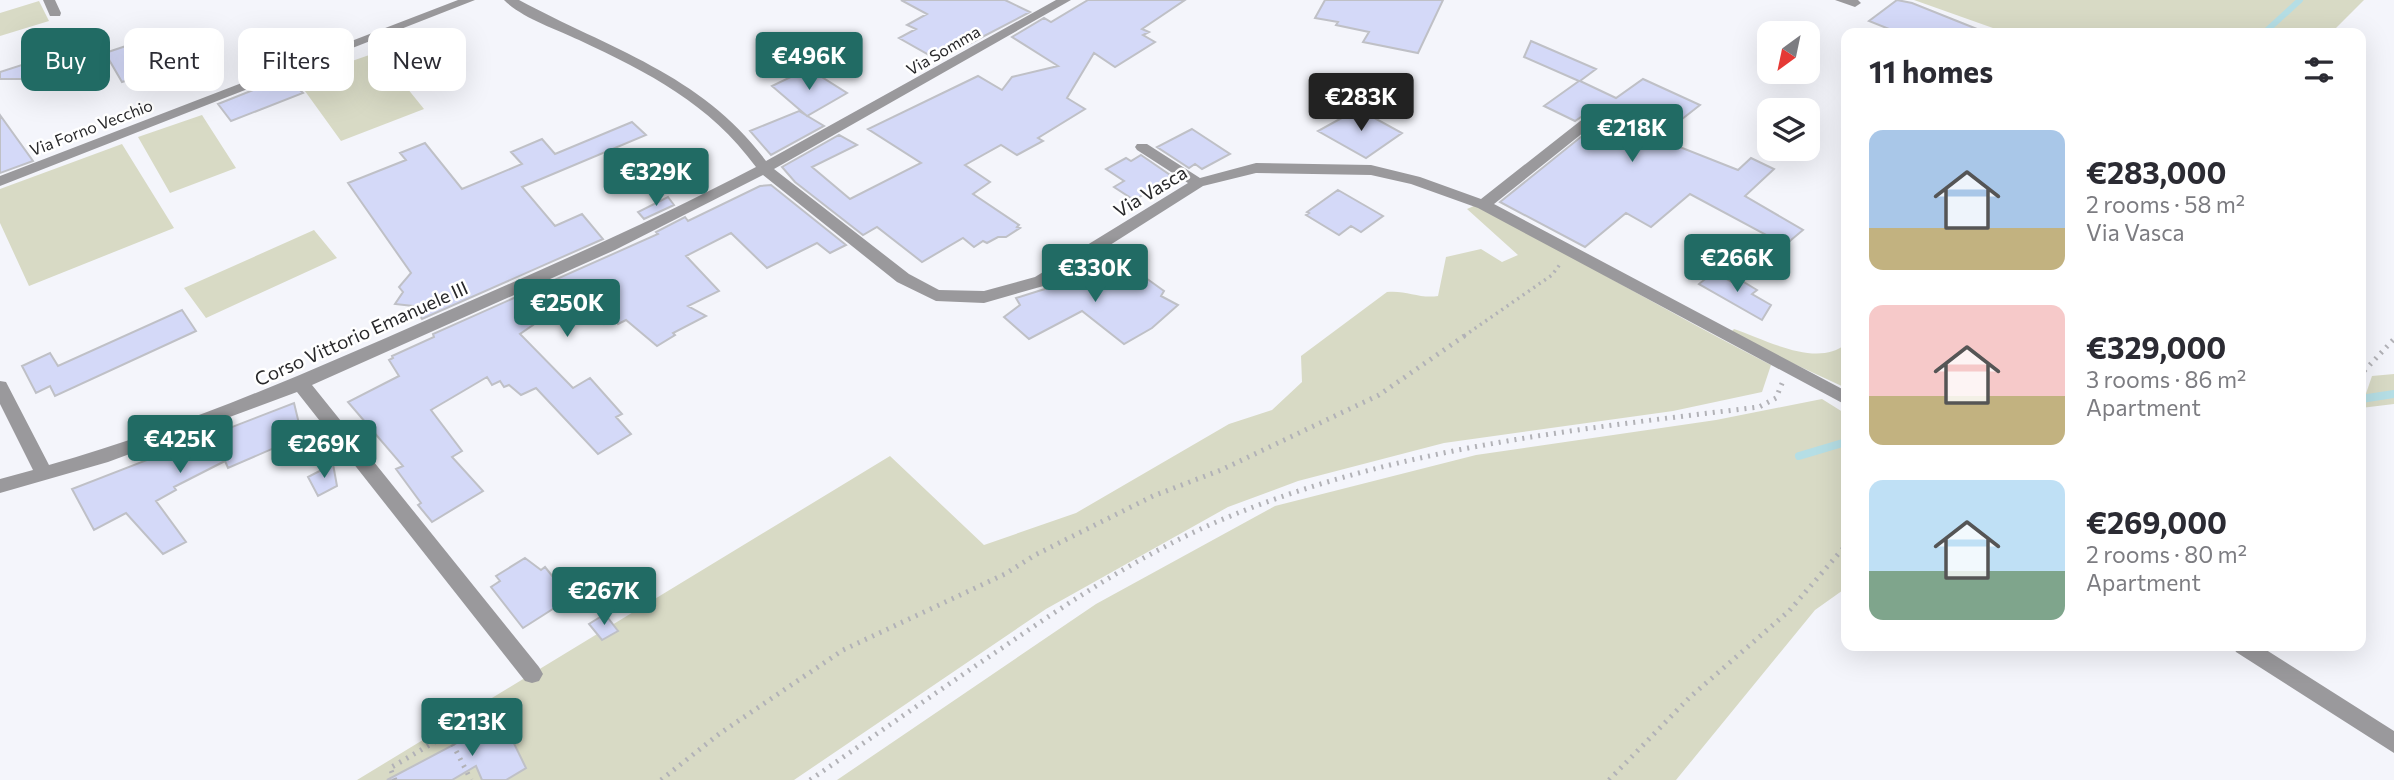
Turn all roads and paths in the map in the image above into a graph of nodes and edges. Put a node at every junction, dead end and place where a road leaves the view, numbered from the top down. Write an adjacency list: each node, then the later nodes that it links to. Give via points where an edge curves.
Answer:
1 (49, 0): 5 (street)
2 (470, 0): 9 (street, Via Forno Vecchio)
3 (510, 0): 8 (street, Via Vasca, via 674,82 717,113)
4 (1065, 0): 8 (street, Via Somma)
5 (55, 13)
6 (1589, 121): 11 (street)
7 (1142, 147): 10 (street)
8 (764, 168): 10 (street, Via Vasca, via 902,278 936,295 984,297 1041,281); 16 (street, Corso Vittorio Emanuele III, via 609,246)
9 (0, 181)
10 (1198, 183): 11 (street, Via Vasca, via 1256,168 1371,170 1415,180)
11 (1483, 205): 12 (street, Via Vasca)
12 (1569, 251): 14 (street, Via Vasca); 27 (path, via 1552,275 1379,395 1221,470 1153,496 1005,574 843,650 719,734)
13 (2394, 339): 15 (path)
14 (1780, 363): 18 (street, Via Vasca); 28 (path, via 1781,393 1773,403 1759,407 1516,438 1368,472 1255,506 1186,537 1060,608)
15 (2366, 369)
16 (300, 384): 19 (street, Corso Vittorio Emanuele III, via 150,441); 23 (street)
17 (0, 387): 19 (street)
18 (1841, 396)
19 (43, 472): 20 (street, Corso Vittorio Emanuele III)
20 (0, 486)
21 (1841, 551): 29 (path, via 1789,611 1690,697)
22 (2251, 651): 24 (street)
23 (532, 674)
24 (2394, 743)
25 (395, 780): 26 (path, via 390,768 449,737)
26 (471, 780)
27 (661, 780)
28 (810, 780)
29 (1609, 780)

